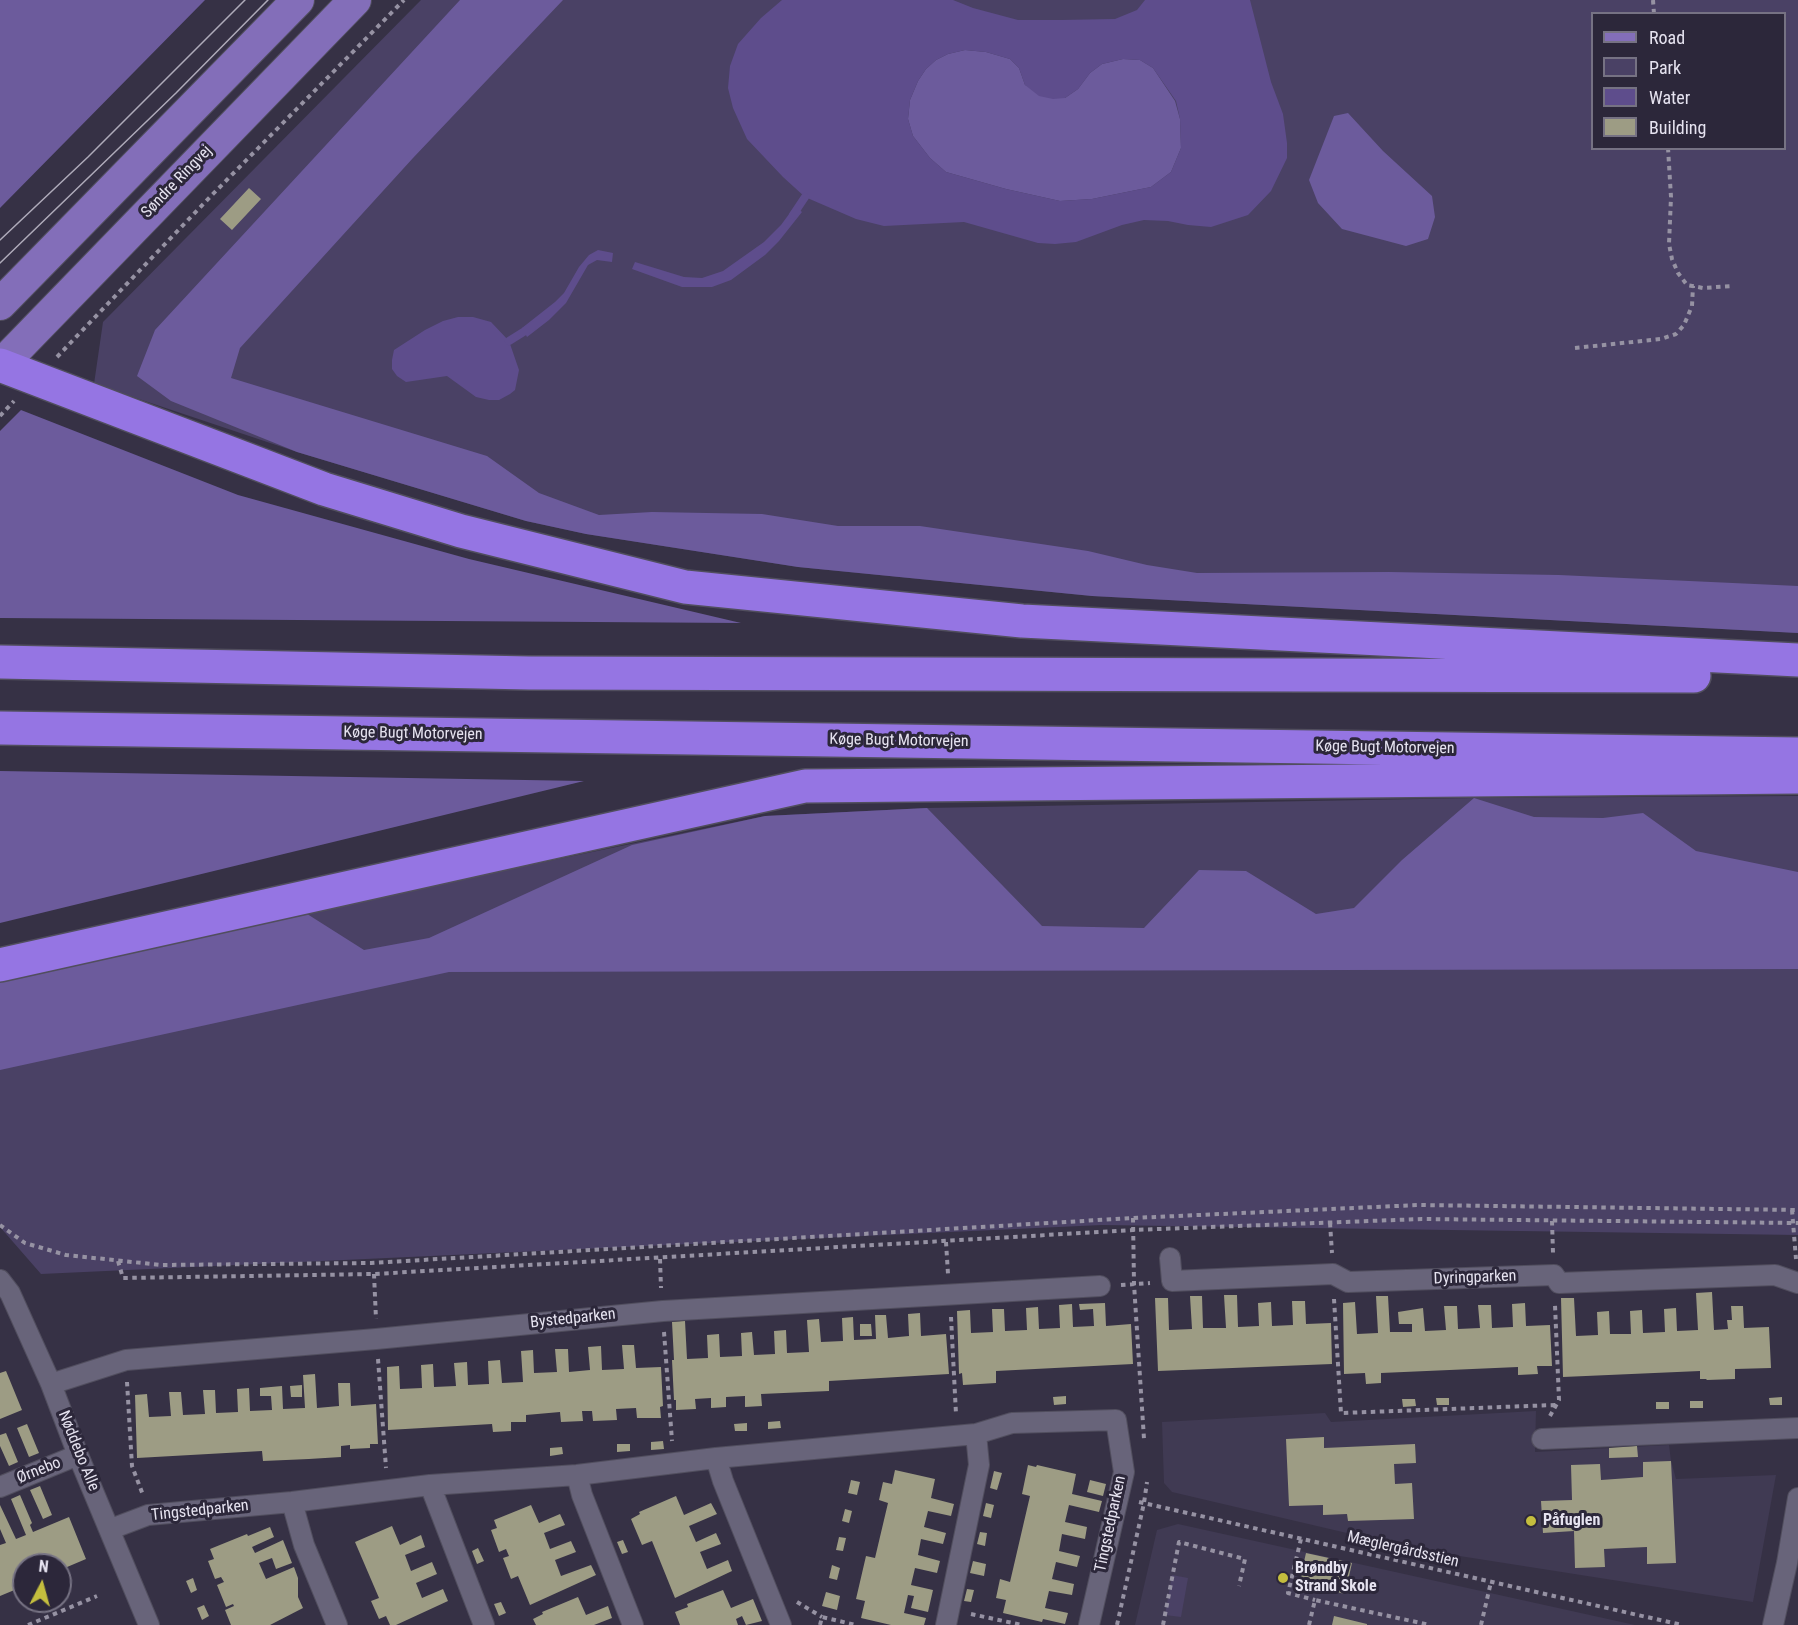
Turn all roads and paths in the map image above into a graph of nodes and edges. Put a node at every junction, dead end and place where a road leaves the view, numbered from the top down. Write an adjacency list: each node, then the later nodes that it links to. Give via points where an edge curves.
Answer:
1 (298, 0): 7 (main road)
2 (355, 0): 9 (main road, Søndre Ringvej)
3 (404, 0): 10 (path)
4 (1668, 150): 5 (path, via 1669,244 1678,273)
5 (1693, 286): 6 (path); 8 (path, via 1692,306 1676,334)
6 (1732, 286)
7 (0, 304)
8 (1575, 348)
9 (0, 366): 10 (highway)
10 (36, 379): 11 (path); 12 (highway, via 324,489 461,531 685,587 1022,621)
11 (0, 416)
12 (1798, 660)
13 (0, 662): 14 (highway, via 529,673)
14 (1798, 676)
15 (0, 728): 16 (highway, Køge Bugt Motorvejen)
16 (1798, 754)
17 (1798, 777): 18 (highway, via 805,786)
18 (0, 965)
19 (1792, 1210): 20 (path); 23 (path); 28 (path, via 1419,1205 371,1263 161,1265)
20 (1798, 1210)
21 (1552, 1221): 22 (path, via 1422,1219); 23 (path); 31 (path)
22 (1330, 1223): 25 (path); 30 (path)
23 (1796, 1223): 34 (path)
24 (0, 1225): 28 (path, via 25,1243 66,1255)
25 (946, 1242): 27 (path); 37 (path)
26 (1170, 1257): 33 (street)
27 (660, 1259): 29 (path); 38 (path)
28 (117, 1261): 29 (path, via 123,1278)
29 (374, 1274): 39 (path)
30 (1333, 1274): 31 (street, Dyringparken, via 1348,1282); 33 (street, Dyringparken); 42 (path, via 1341,1413)
31 (1554, 1275): 34 (street, Dyringparken, via 1559,1283 1776,1275); 42 (path, via 1559,1400)
32 (0, 1280): 41 (street, Nøddebo Alle, via 10,1293)
33 (1172, 1281): 35 (path)
34 (1798, 1283): 36 (street)
35 (1101, 1286): 37 (street, Bystedparken)
36 (1798, 1290)
37 (950, 1294): 38 (street, Bystedparken); 44 (path)
38 (663, 1311): 39 (street, Bystedparken); 48 (path)
39 (376, 1339): 40 (street, Bystedparken); 52 (path)
40 (126, 1360): 41 (street, Bystedparken); 56 (path, via 132,1466)
41 (51, 1384): 46 (street, Nøddebo Alle)
42 (1556, 1405): 45 (path)
43 (1798, 1428): 45 (street)
44 (967, 1435): 47 (street, Tingstedparken); 53 (street, Tingstedparken, via 1012,1423 1116,1420 1124,1472); 64 (street, via 979,1465)
45 (1542, 1439)
46 (78, 1455): 51 (street, Ørnebo); 57 (street, Nøddebo Alle)
47 (716, 1458): 48 (street, Tingstedparken); 70 (street)
48 (675, 1463): 49 (street, Tingstedparken)
49 (577, 1475): 50 (street, Tingstedparken); 69 (street)
50 (430, 1485): 52 (street, Tingstedparken); 68 (street)
51 (0, 1486)
52 (388, 1490): 55 (street, Tingstedparken)
53 (1118, 1498): 58 (path, Mæglergårdsstien); 74 (street, Tingstedparken)
54 (1798, 1498): 59 (street)
55 (292, 1502): 56 (street, Tingstedparken); 67 (street, via 304,1545)
56 (148, 1515): 57 (street, Tingstedparken)
57 (111, 1530): 66 (street, Nøddebo Alle)
58 (1301, 1539): 60 (path, Mæglergårdsstien); 63 (path, via 1288,1593)
59 (1793, 1564): 80 (street)
60 (1491, 1582): 78 (path); 79 (path, Mæglergårdsstien)
61 (1239, 1586): 75 (path, via 1245,1559 1179,1542)
62 (97, 1596): 65 (path)
63 (1315, 1600): 76 (path); 77 (path)
64 (948, 1617): 73 (path)
65 (28, 1625)
66 (149, 1625)
67 (337, 1625)
68 (484, 1625)
69 (633, 1625)
70 (781, 1625)
71 (820, 1625): 72 (path, via 822,1617)
72 (856, 1625)
73 (1022, 1625)
74 (1089, 1625)
75 (1163, 1625)
76 (1308, 1625)
77 (1430, 1625)
78 (1481, 1625)
79 (1682, 1625)
80 (1773, 1625)

